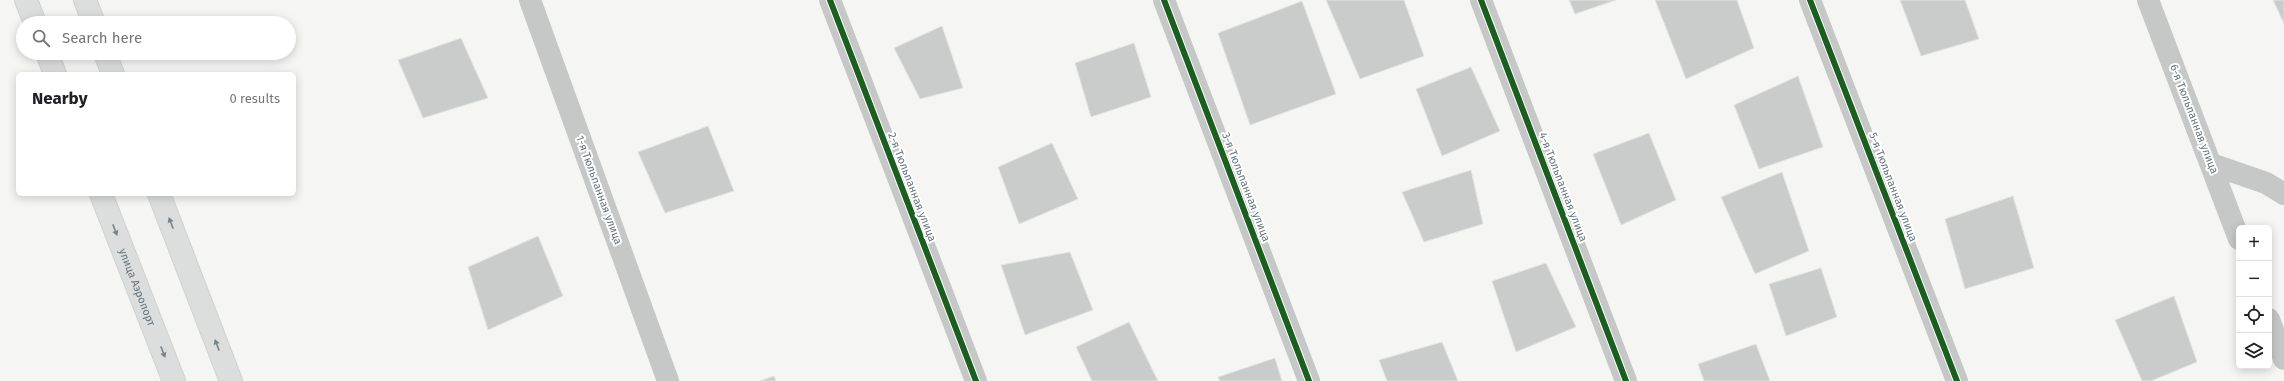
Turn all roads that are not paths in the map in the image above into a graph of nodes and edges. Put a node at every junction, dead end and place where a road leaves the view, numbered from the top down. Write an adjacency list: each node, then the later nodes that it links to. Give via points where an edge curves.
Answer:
1 (26, 0): 9 (main road)
2 (85, 0): 10 (main road)
3 (530, 0): 24 (street, 1-я Тюльпанная улица)
4 (830, 0): 25 (street, 2-я Тюльпанная улица)
5 (1164, 0): 26 (street, 3-я Тюльпанная улица)
6 (1481, 0): 27 (street, 4-я Тюльпанная улица)
7 (1810, 0): 28 (street, 5-я Тюльпанная улица)
8 (2148, 0): 15 (street, 6-я Тюльпанная улица)
9 (32, 16)
10 (91, 16)
11 (49, 60): 13 (main road)
12 (108, 60): 14 (main road)
13 (54, 72)
14 (112, 72)
15 (2211, 164): 16 (street, via 2266,183); 19 (street, 6-я Тюльпанная улица)
16 (2284, 194)
17 (102, 196): 22 (main road, улица Аэропорт, one-way to 22)
18 (160, 196): 23 (main road, one-way to 18)
19 (2236, 231)
20 (2272, 327): 21 (street)
21 (2284, 359)
22 (174, 381)
23 (231, 381)
24 (668, 381)
25 (976, 381)
26 (1309, 381)
27 (1626, 381)
28 (1957, 381)

